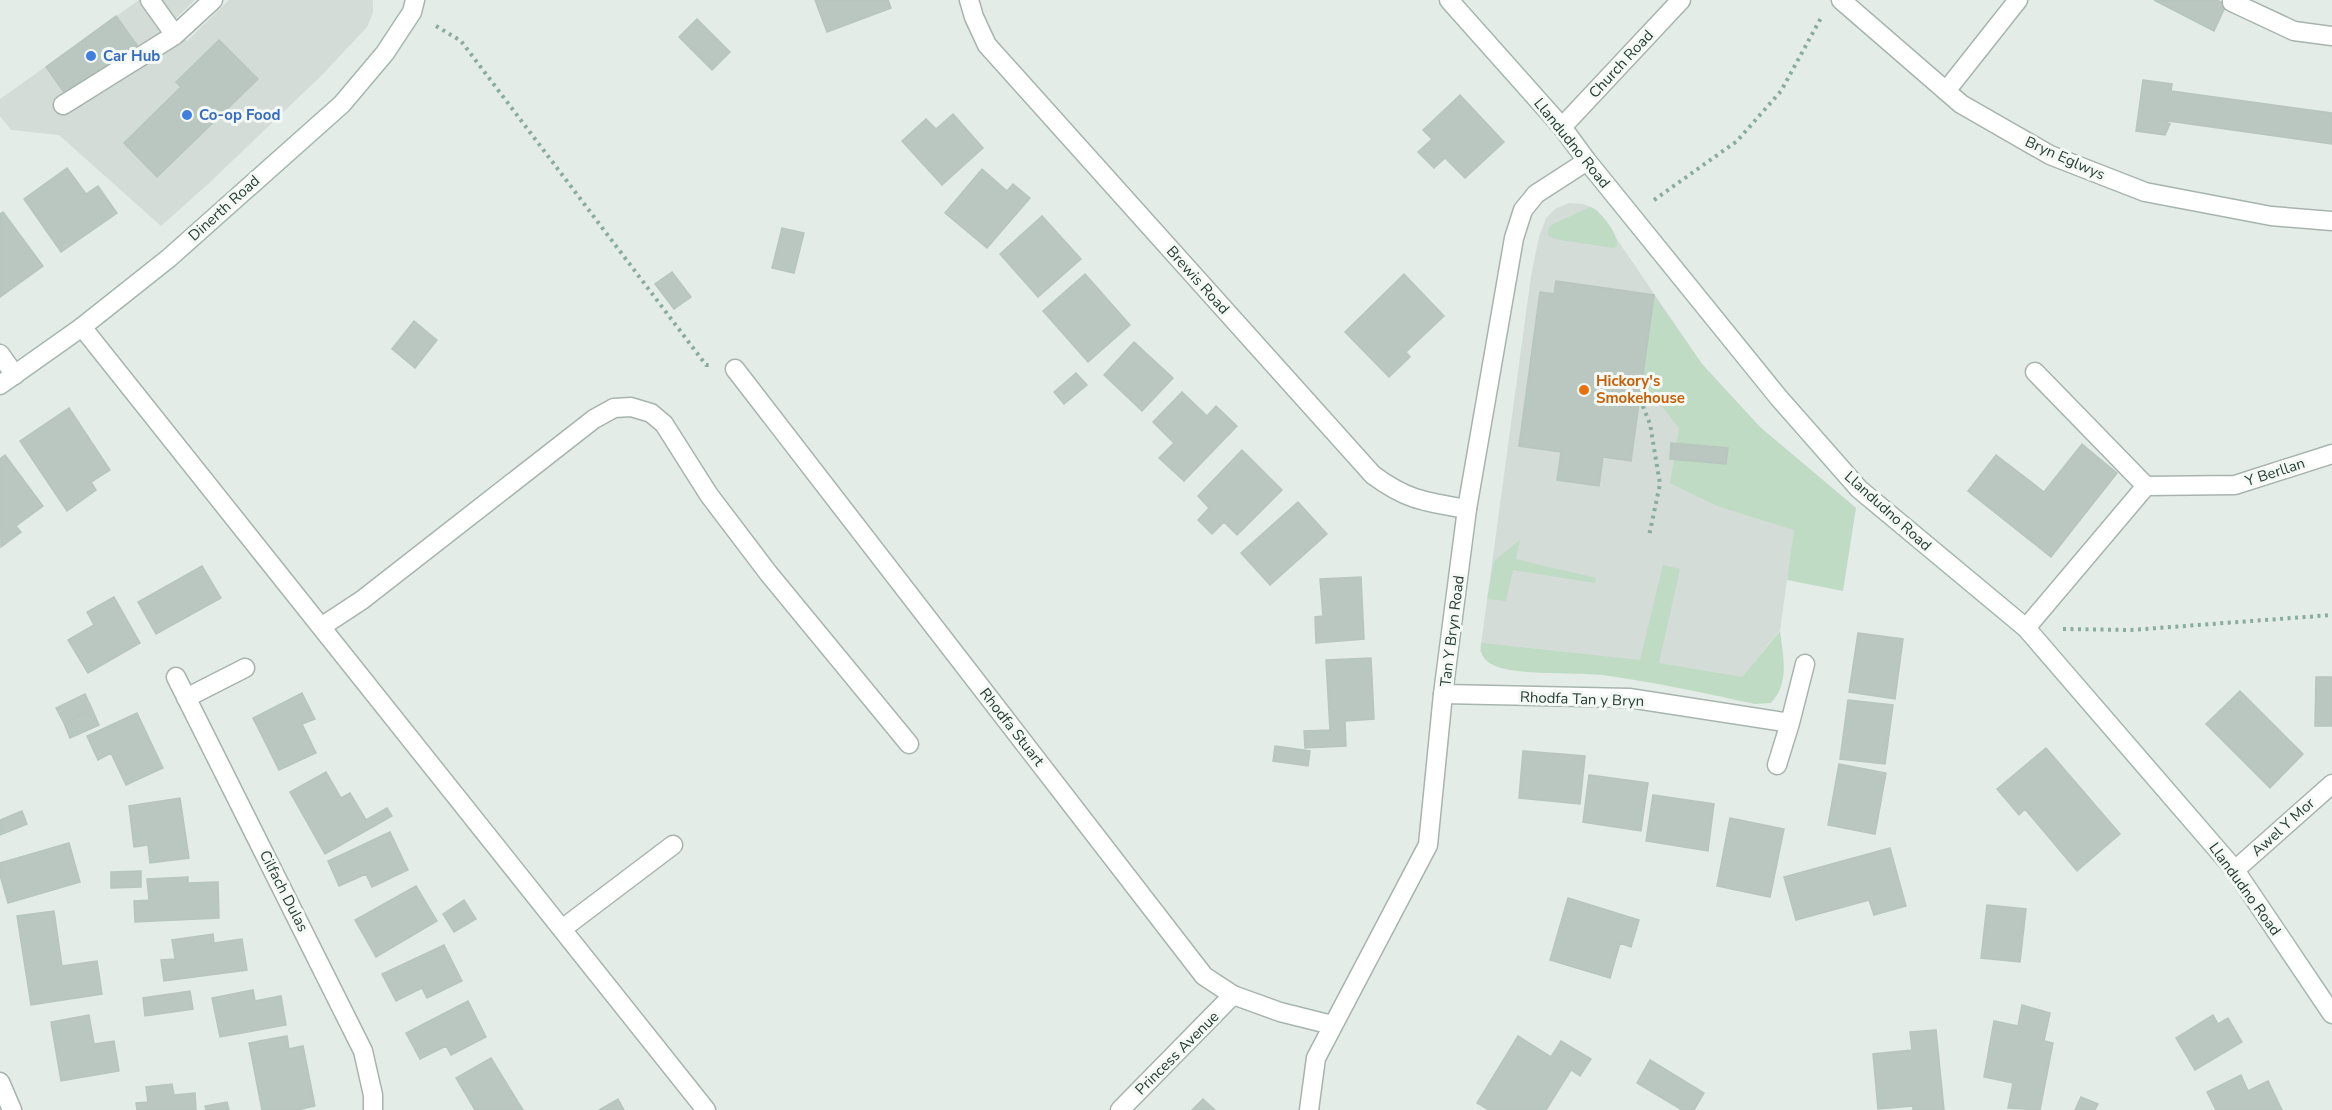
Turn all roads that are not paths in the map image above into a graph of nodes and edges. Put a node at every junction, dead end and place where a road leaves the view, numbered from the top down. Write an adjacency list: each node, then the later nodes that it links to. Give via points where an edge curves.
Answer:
1 (150, 0): 10 (street)
2 (213, 0): 10 (street)
3 (969, 0): 24 (street, Brewis Road, via 987,45 1373,475 1412,499)
4 (1449, 0): 14 (street, Llandudno Road)
5 (1681, 0): 14 (street, Church Road)
6 (2018, 0): 12 (street)
7 (2231, 1): 11 (street, via 2294,30)
8 (1833, 5): 12 (street, Bryn Eglwys)
9 (414, 6): 17 (street, Dinerth Road, via 386,53 342,104 169,258)
10 (175, 36): 13 (street)
11 (2332, 36)
12 (1946, 91): 16 (street, Bryn Eglwys, via 1961,104 2050,155 2145,192 2271,216)
13 (63, 105)
14 (1562, 127): 15 (street, Llandudno Road)
15 (1587, 161): 24 (street, Tan Y Bryn Road, via 1536,195 1523,210 1514,238); 26 (street, Llandudno Road, via 1858,489)
16 (2332, 221)
17 (82, 327): 21 (street, Dinerth Road); 25 (street)
18 (0, 354): 21 (street)
19 (735, 369): 39 (street, Rhodfa Stuart, via 1204,976)
20 (2035, 372): 23 (street)
21 (7, 380)
22 (2332, 454): 23 (street, Y Berllan, via 2235,485)
23 (2146, 486): 26 (street)
24 (1467, 509): 30 (street, Tan Y Bryn Road)
25 (321, 627): 33 (street, via 362,600 594,419 614,408 631,407 651,413 664,424 709,495 769,574); 38 (street)
26 (2026, 628): 37 (street, Llandudno Road)
27 (1804, 664): 32 (street)
28 (245, 668): 31 (street)
29 (176, 677): 31 (street, Cilfach Dulas)
30 (1443, 694): 32 (street, Rhodfa Tan y Bryn, via 1629,699); 41 (street, Tan Y Bryn Road, via 1428,845)
31 (186, 698): 44 (street, Cilfach Dulas, via 363,1051)
32 (1790, 723): 34 (street)
33 (909, 744)
34 (1777, 765)
35 (2332, 784): 37 (street, Awel Y Mor)
36 (673, 845): 38 (street)
37 (2235, 870): 40 (street, Llandudno Road)
38 (562, 929): 45 (street)
39 (1233, 995): 41 (street, Rhodfa Stuart); 46 (street, Princess Avenue)
40 (2332, 1014)
41 (1332, 1025): 47 (street, Tan Y Bryn Road, via 1316,1058)
42 (0, 1082): 43 (street)
43 (7, 1107)
44 (373, 1110)
45 (706, 1110)
46 (1120, 1110)
47 (1309, 1110)

